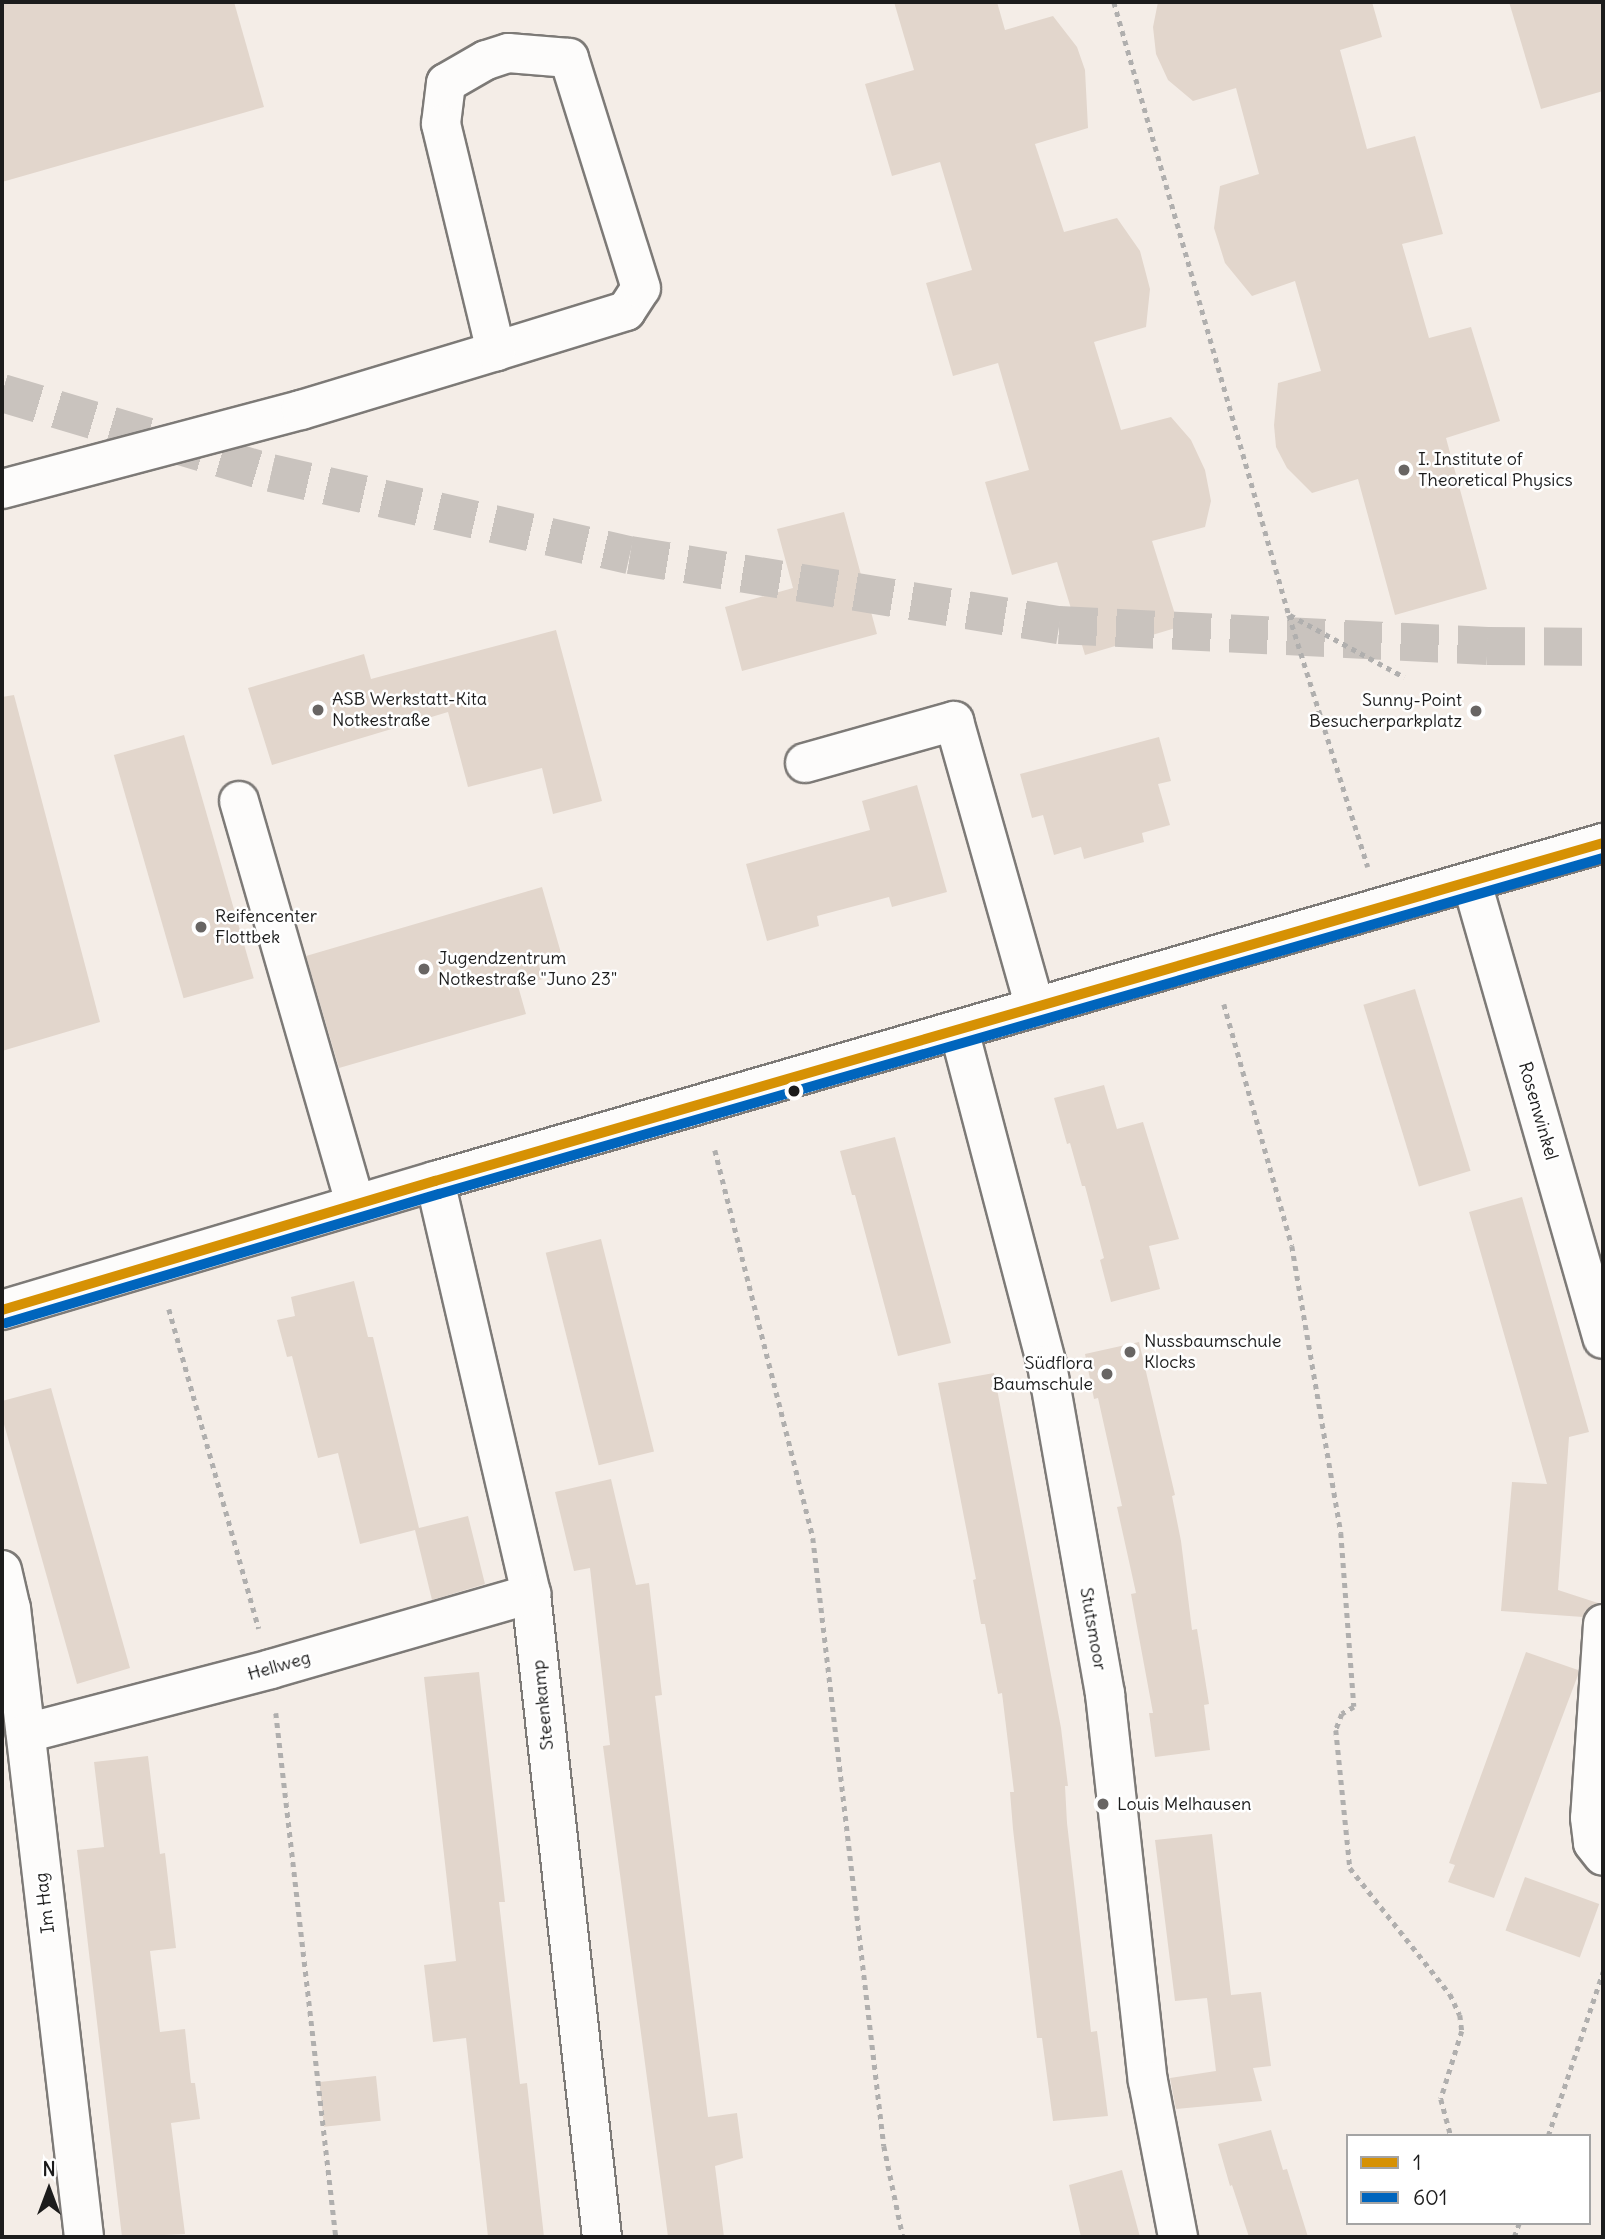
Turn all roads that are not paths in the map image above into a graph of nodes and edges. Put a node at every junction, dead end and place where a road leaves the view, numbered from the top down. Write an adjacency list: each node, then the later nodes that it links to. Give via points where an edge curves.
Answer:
1 (496, 351): 1 (street, via 626,311 641,288 569,58 508,53 446,83 442,124); 2 (street, via 301,410)
2 (2, 489)
3 (805, 763): 7 (street, via 954,722)
4 (239, 801): 10 (street)
5 (1603, 844): 6 (street)
6 (1472, 883): 7 (street); 12 (street, Rosenwinkel)
7 (1035, 1008): 8 (street)
8 (959, 1030): 9 (street); 20 (street, Stutsmoor, via 1047,1365 1105,1694 1148,2081)
9 (435, 1181): 10 (street); 14 (street, Steenkamp)
10 (355, 1204): 11 (street)
11 (2, 1310)
12 (1603, 1339)
13 (2, 1570): 16 (street, Im Hag)
14 (531, 1594): 16 (street, Hellweg); 19 (street, Steenkamp)
15 (1603, 1624): 17 (street, via 1590,1818 1593,1843)
16 (26, 1733): 18 (street, Im Hag)
17 (1603, 1856)
18 (84, 2237)
19 (602, 2237)
20 (1178, 2237)

